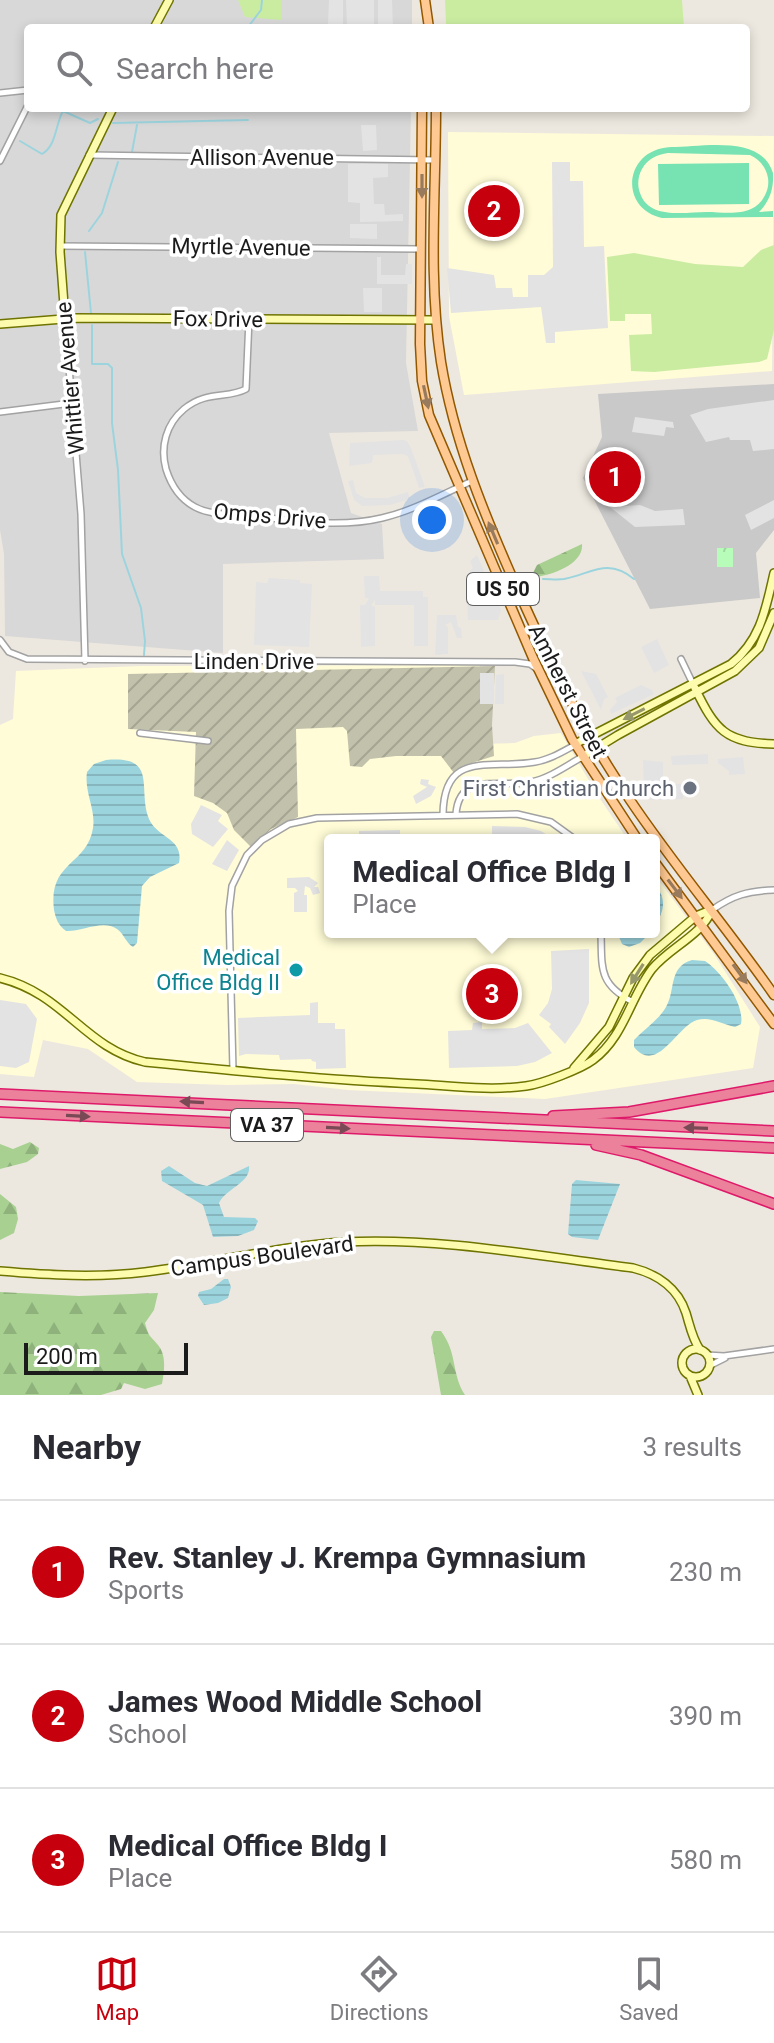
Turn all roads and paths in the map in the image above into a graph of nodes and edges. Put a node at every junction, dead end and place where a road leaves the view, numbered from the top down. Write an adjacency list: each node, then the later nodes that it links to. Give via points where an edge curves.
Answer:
1 (169, 0): 3 (street)
2 (425, 0): 4 (main road)
3 (156, 24)
4 (426, 24)
5 (24, 90): 6 (street)
6 (0, 93)
7 (24, 112): 15 (street)
8 (111, 112): 12 (street, Whittier Avenue)
9 (436, 112): 11 (main road, Amherst Street / US 50)
10 (422, 113): 11 (main road, via 427,135); 13 (main road, Amherst Street / US 50)
11 (436, 138): 14 (main road, Amherst Street / US 50)
12 (89, 155): 13 (street, Allison Avenue); 16 (street, Whittier Avenue, via 61,215)
13 (422, 160): 14 (street, Allison Avenue); 17 (main road, Amherst Street / US 50, one-way to 17)
14 (435, 160): 18 (main road, Amherst Street / US 50)
15 (0, 161)
16 (60, 246): 17 (street, Myrtle Avenue); 19 (street, Whittier Avenue)
17 (421, 249): 18 (main road, via 429,250); 21 (main road, Amherst Street / US 50)
18 (435, 278): 22 (main road, Amherst Street / US 50)
19 (65, 318): 20 (street, Fox Drive); 23 (street, Fox Drive); 24 (street, Whittier Avenue)
20 (249, 319): 21 (street, Fox Drive); 27 (street, Omps Drive, via 246,389 194,402 169,427 167,474 193,506 287,521 354,522 394,515)
21 (420, 320): 22 (street, Fox Drive); 27 (main road, Amherst Street / US 50, one-way to 27, via 425,397)
22 (436, 320): 26 (main road, Amherst Street / US 50, via 447,391)
23 (0, 324)
24 (72, 403): 25 (street); 35 (street, Whittier Avenue)
25 (0, 412)
26 (472, 481): 27 (street, Omps Drive); 32 (main road, Amherst Street / US 50, one-way to 26)
27 (458, 487): 31 (main road, Amherst Street / US 50)
28 (774, 573): 39 (street, via 766,608 742,655)
29 (774, 613): 40 (street, via 749,659)
30 (0, 640): 35 (street, Linden Drive, via 17,657)
31 (526, 642): 32 (main road); 33 (main road, Amherst Street / US 50)
32 (548, 656): 38 (main road, Amherst Street / US 50)
33 (533, 658): 36 (street, Linden Drive); 37 (main road, Amherst Street / US 50); 38 (main road, via 545,662)
34 (681, 659): 39 (street)
35 (85, 661): 36 (street, Linden Drive)
36 (515, 662): 37 (street, Linden Drive)
37 (539, 670): 44 (main road, Amherst Street / US 50)
38 (560, 681): 42 (main road, Amherst Street / US 50)
39 (693, 684): 40 (street); 42 (street, one-way to 42)
40 (697, 693): 45 (street, via 724,733); 46 (street)
41 (140, 733): 43 (street)
42 (590, 736): 44 (street); 46 (main road, Amherst Street / US 50)
43 (208, 741)
44 (575, 744): 47 (main road, Amherst Street / US 50); 48 (street, via 537,762 464,769 446,788)
45 (774, 744)
46 (597, 747): 47 (street); 52 (main road, Amherst Street / US 50)
47 (582, 757): 49 (street, via 535,781 472,786 460,796); 51 (main road, Amherst Street / US 50)
48 (443, 814): 49 (street); 66 (street, via 303,820 272,832 249,853 229,903)
49 (456, 814): 50 (street, via 529,815)
50 (568, 834)
51 (634, 834)
52 (655, 834)
53 (660, 841): 56 (main road, Amherst Street / US 50)
54 (660, 869): 57 (main road, one-way to 57)
55 (774, 890): 56 (street, via 743,892)
56 (712, 910): 57 (street); 58 (street); 61 (main road, Amherst Street / US 50)
57 (696, 916): 58 (main road); 62 (street, one-way to 62, via 650,955)
58 (703, 925): 63 (street, via 661,959); 64 (main road, one-way to 64)
59 (601, 938): 62 (street, via 604,976)
60 (0, 978): 66 (street, via 38,991 104,1045 127,1057)
61 (774, 995)
62 (624, 997): 63 (street); 65 (street, via 602,1037)
63 (633, 1002): 65 (street, via 600,1054)
64 (774, 1024)
65 (574, 1068): 66 (street, via 538,1084 502,1088)
66 (233, 1070)
67 (774, 1086): 70 (highway, via 629,1112)
68 (0, 1094): 70 (highway, VA 37, one-way to 68)
69 (0, 1112): 72 (highway, VA 37, one-way to 72)
70 (494, 1117): 71 (highway, VA 37, one-way to 70)
71 (774, 1131)
72 (533, 1138): 73 (highway, VA 37); 74 (highway, via 623,1150)
73 (774, 1148)
74 (774, 1204)
75 (0, 1271): 76 (street, Campus Boulevard, via 130,1274 333,1243 435,1244 648,1272 677,1296)
76 (688, 1322): 78 (street, Campus Boulevard); 79 (street)
77 (774, 1349): 81 (street)
78 (700, 1350): 79 (street); 80 (street)
79 (686, 1352): 84 (street, via 681,1365)
80 (707, 1355): 81 (street); 82 (street)
81 (733, 1355): 82 (street)
82 (709, 1366): 83 (street)
83 (703, 1375): 84 (street); 85 (street)
84 (690, 1376): 85 (street)
85 (700, 1395)

